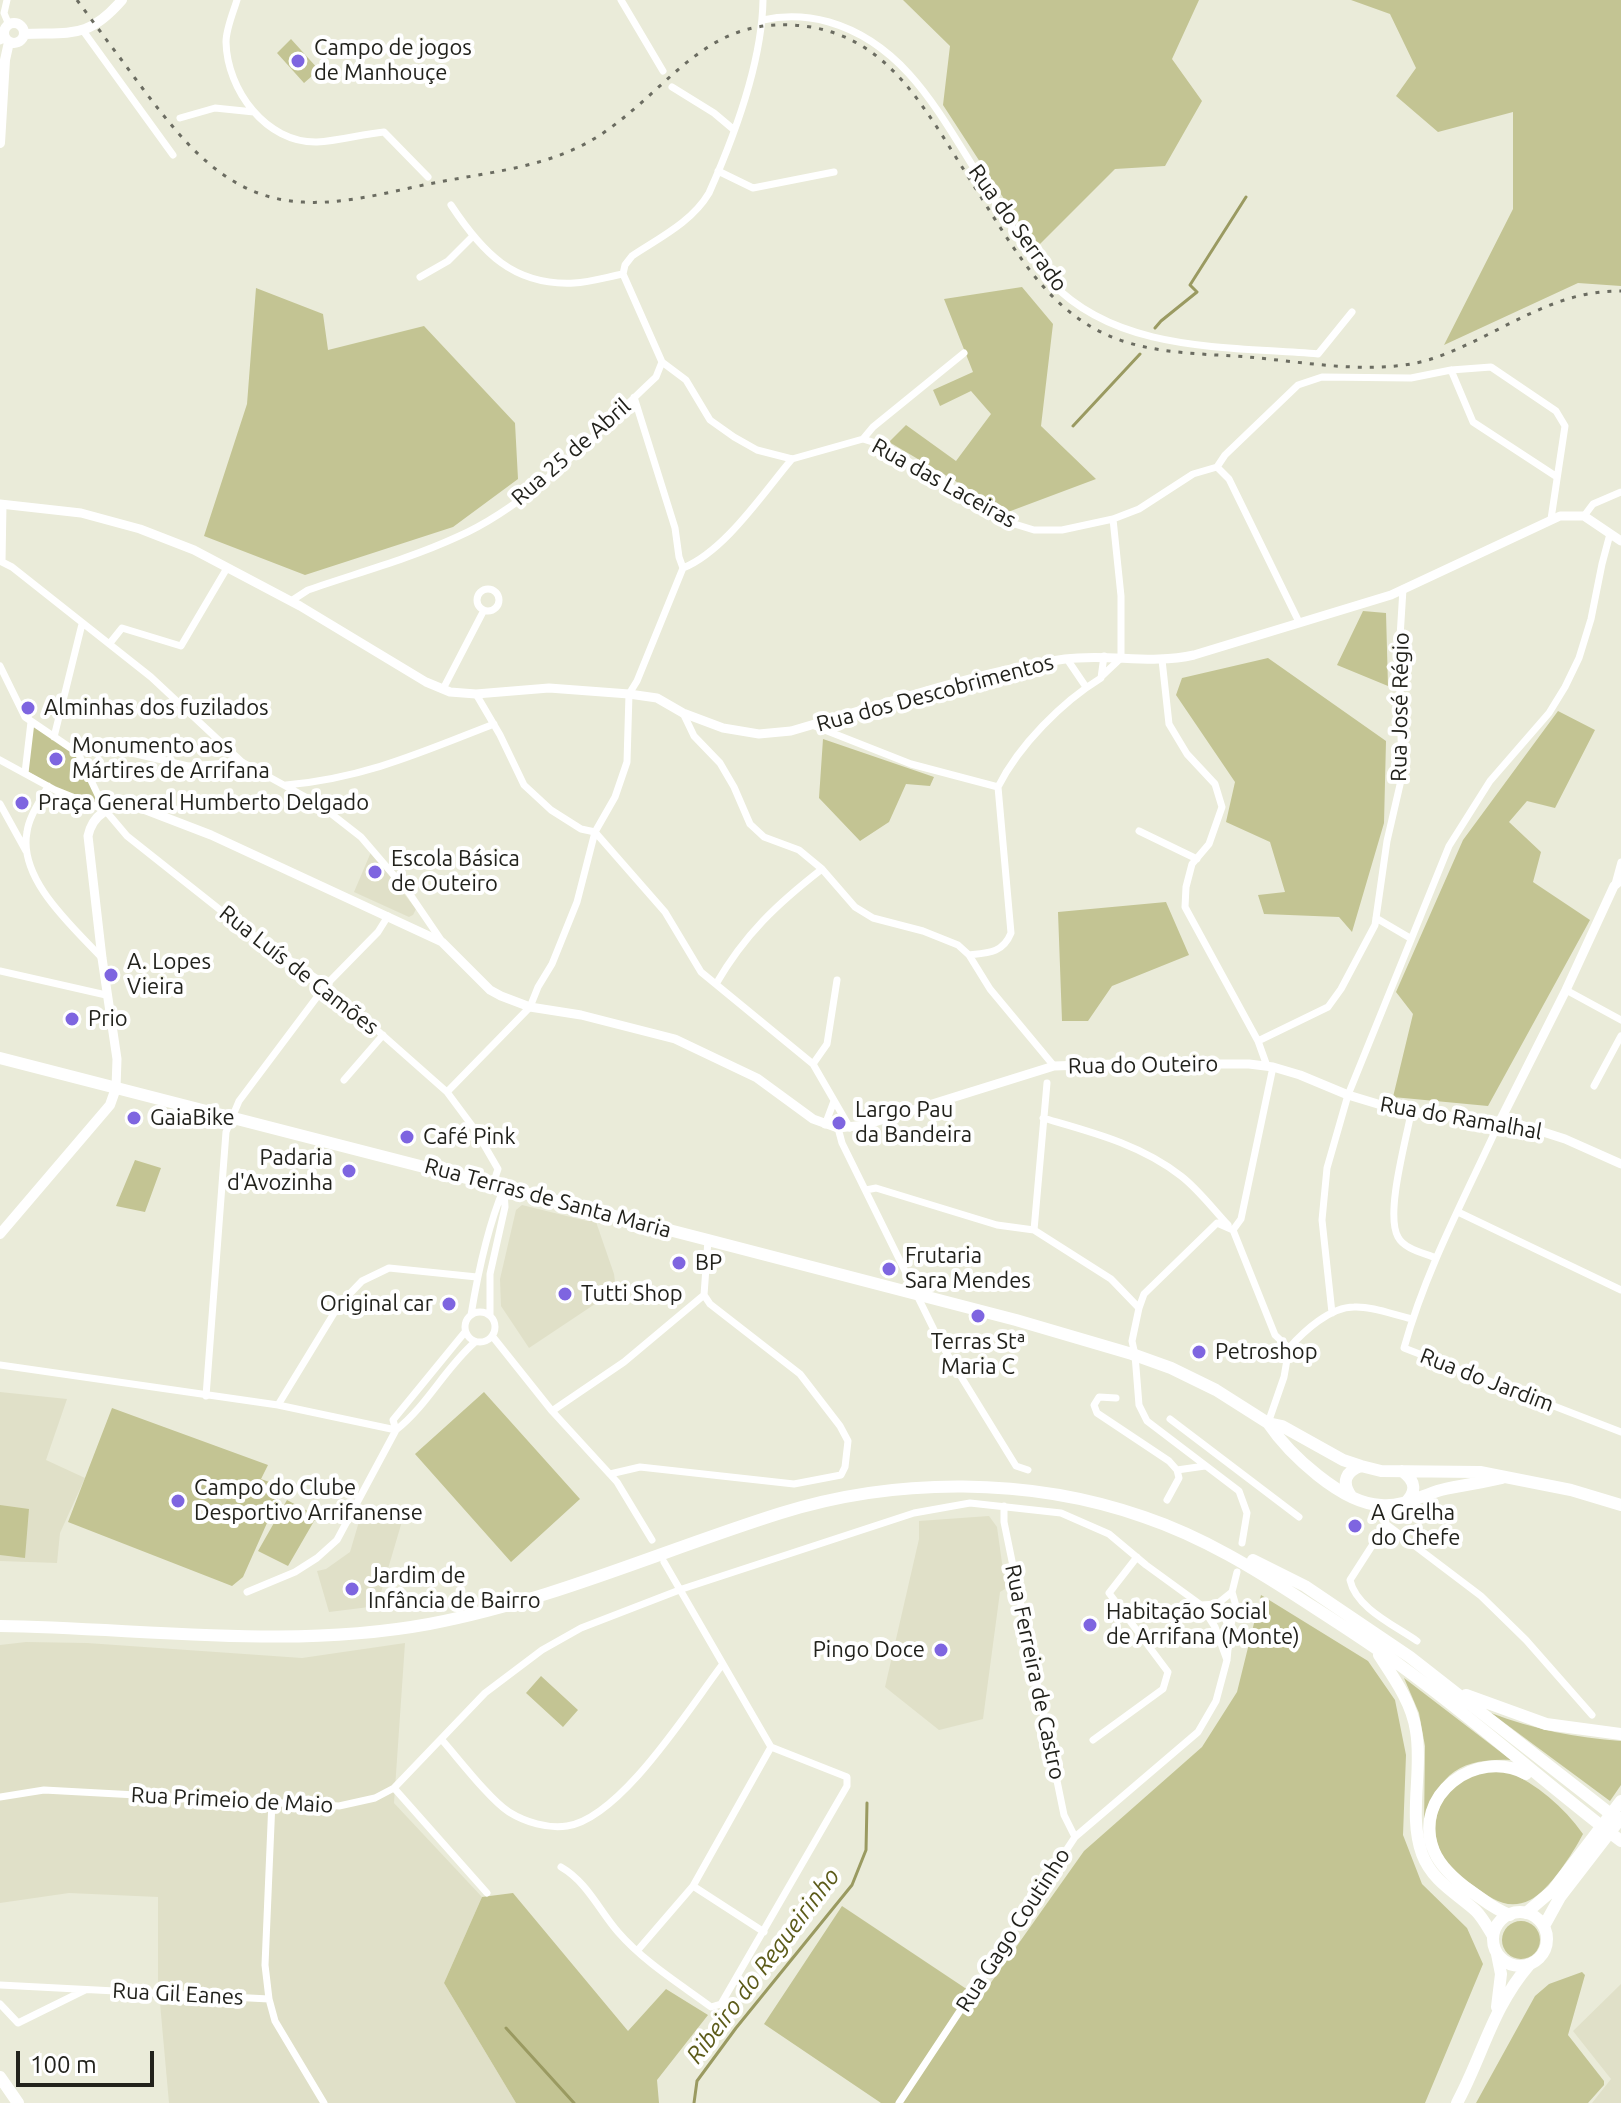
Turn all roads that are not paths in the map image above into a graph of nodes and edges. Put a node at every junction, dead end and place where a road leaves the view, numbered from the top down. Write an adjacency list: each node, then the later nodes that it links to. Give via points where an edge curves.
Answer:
1 (7, 0): 6 (street)
2 (122, 0): 9 (main road)
3 (237, 0): 14 (street, via 226,41 235,86)
4 (621, 0): 12 (street)
5 (763, 0): 7 (street)
6 (2, 13): 8 (street)
7 (763, 20): 16 (street); 26 (street, Rua do Serrado, via 795,17 836,24 898,61 925,92 1051,282 1108,324 1191,343 1318,354)
8 (9, 25): 10 (main road, via 19,25); 11 (main road)
9 (84, 32): 10 (main road); 18 (street)
10 (24, 34): 11 (main road, via 19,42)
11 (5, 39): 17 (main road)
12 (663, 71)
13 (672, 87): 16 (street)
14 (254, 112): 15 (street, via 215,108); 21 (street, via 282,134 315,142 384,132)
15 (180, 118)
16 (733, 129): 19 (street)
17 (0, 143)
18 (173, 155)
19 (718, 171): 20 (street, via 753,188); 24 (street, via 701,207 632,256)
20 (834, 172)
21 (428, 177)
22 (451, 205): 23 (street)
23 (472, 237): 24 (street, via 509,270 546,282 576,283); 25 (street, via 448,261)
24 (623, 274): 28 (street)
25 (420, 277)
26 (1352, 312)
27 (964, 353): 31 (street)
28 (662, 362): 30 (street, Rua 25 de Abril, via 656,377); 32 (street, via 686,380 710,420 757,450)
29 (1451, 370): 33 (street, Rua das Laceiras, via 1411,378 1311,379 1298,385); 34 (street, via 1473,422); 34 (street, via 1491,367 1556,411 1565,426)
30 (634, 397): 44 (street); 46 (street, Rua 25 de Abril, via 514,504 459,537 308,590)
31 (863, 439): 32 (street); 38 (street, Rua das Laceiras, via 882,445 1008,522 1034,530 1062,530)
32 (792, 459): 44 (street, via 724,538 698,562)
33 (1217, 467): 38 (street, Rua das Laceiras, via 1193,474 1139,509); 48 (street, via 1229,479)
34 (1557, 477): 39 (street)
35 (1621, 492): 37 (street, via 1593,504)
36 (1, 504): 42 (street); 43 (street, Rua dos Descobrimentos, via 110,521 194,550)
37 (1584, 516): 39 (street, Rua dos Descobrimentos); 40 (street)
38 (1113, 519): 52 (street)
39 (1551, 519): 45 (street, Rua dos Descobrimentos)
40 (1610, 534): 41 (street); 84 (street, via 1579,658 1549,713 1490,781 1449,846)
41 (1621, 541)
42 (1, 562): 49 (street)
43 (227, 568): 46 (street, Rua dos Descobrimentos); 50 (street, via 181,646 122,628)
44 (683, 568): 60 (street)
45 (1403, 589): 48 (street, Rua dos Descobrimentos); 83 (street, Rua José Régio, via 1402,776)
46 (291, 601): 58 (street, Rua dos Descobrimentos)
47 (484, 610): 58 (street)
48 (1299, 622): 54 (street, Rua dos Descobrimentos)
49 (82, 624): 50 (street); 65 (street)
50 (110, 643): 68 (street)
51 (1104, 656): 52 (street, Rua dos Descobrimentos); 53 (street, Rua dos Descobrimentos); 56 (street)
52 (1121, 658): 54 (street, Rua dos Descobrimentos); 56 (street)
53 (1067, 659): 57 (street); 64 (street, Rua dos Descobrimentos, via 1012,669)
54 (1162, 660): 78 (street, via 1169,724 1215,784 1222,807 1209,844)
55 (0, 666): 62 (street)
56 (1101, 678): 57 (street)
57 (1086, 687): 72 (street, via 1009,765)
58 (443, 689): 59 (street, Rua dos Descobrimentos)
59 (476, 694): 60 (street, Rua dos Descobrimentos, via 549,688); 63 (street)
60 (629, 694): 61 (street, Rua dos Descobrimentos, via 657,698); 76 (street, via 627,762)
61 (683, 713): 64 (street, Rua dos Descobrimentos, via 759,734); 80 (street, via 694,736 720,763 750,824)
62 (31, 722): 65 (street); 69 (street)
63 (494, 724): 70 (street, via 385,767); 76 (street, via 524,785 551,810)
64 (812, 725): 72 (street, via 911,764)
65 (54, 737): 66 (street)
66 (78, 753): 68 (street, via 106,747 188,766); 74 (street)
67 (0, 760): 69 (street)
68 (242, 762): 70 (street)
69 (25, 773): 71 (street)
70 (283, 785): 85 (street, via 361,837)
71 (48, 786): 74 (street); 77 (street, via 27,831)
72 (998, 787): 86 (street, via 1011,933 993,953)
73 (0, 804): 77 (street)
74 (105, 810): 82 (street, via 144,807); 87 (street, via 90,825 87,848); 91 (street, Rua Luís de Camões, via 157,860)
75 (1139, 831): 78 (street)
76 (595, 832): 90 (street, via 665,912 701,972); 94 (street, via 577,902)
77 (27, 853): 87 (street, via 29,868 55,907)
78 (1197, 859): 98 (street, via 1185,907)
79 (1621, 862): 81 (street)
80 (822, 869): 86 (street, via 855,907 873,918 923,931); 90 (street, via 779,902 744,939)
81 (1618, 883): 92 (street)
82 (388, 916): 85 (street); 91 (street)
83 (1376, 918): 84 (street); 98 (street, Rua José Régio, via 1328,1007)
84 (1410, 938): 109 (street)
85 (442, 942): 94 (street, via 490,990)
86 (969, 955): 101 (street)
87 (102, 958): 93 (street)
88 (0, 971): 93 (street)
89 (837, 980): 100 (street, via 827,1044)
90 (716, 984): 100 (street)
91 (326, 985): 96 (street, Rua Luís de Camões); 112 (street)
92 (1566, 990): 95 (street); 114 (street)
93 (106, 995): 107 (street, via 117,1059)
94 (530, 1007): 108 (street); 115 (street, via 675,1039 757,1078)
95 (1621, 1020)
96 (383, 1035): 104 (street); 108 (street, Rua Luís de Camões)
97 (1621, 1036): 106 (street)
98 (1258, 1041): 102 (street)
99 (0, 1058): 107 (main road, Rua Terras de Santa Maria)
100 (813, 1064): 110 (street)
101 (1054, 1066): 102 (street, Rua do Outeiro); 117 (street, Rua do Outeiro)
102 (1270, 1066): 103 (street, Rua do Outeiro); 123 (street, via 1241,1219)
103 (1300, 1075): 109 (street, Rua do Ramalhal)
104 (344, 1080)
105 (1047, 1083): 113 (street)
106 (1594, 1086)
107 (116, 1088): 112 (main road, Rua Terras de Santa Maria); 124 (main road, via 110,1105)
108 (447, 1092): 119 (street, Rua Luís de Camões, via 498,1169)
109 (1348, 1095): 111 (street, Rua do Ramalhal); 134 (street, via 1327,1168 1322,1220)
110 (834, 1101): 115 (street); 117 (street)
111 (1411, 1113): 114 (street, Rua do Ramalhal); 126 (street, via 1391,1210 1398,1239)
112 (230, 1117): 119 (main road, Rua Terras de Santa Maria); 144 (street)
113 (1043, 1118): 122 (street); 123 (street, via 1145,1152 1182,1177)
114 (1500, 1121): 118 (street, Rua do Ramalhal, via 1558,1136); 121 (street, Rua do Jardim)
115 (825, 1125): 116 (street)
116 (838, 1128): 117 (street); 120 (street)
117 (850, 1128)
118 (1621, 1164)
119 (498, 1186): 125 (main road, Rua Terras de Santa Maria); 128 (street); 136 (street, via 505,1207 490,1274)
120 (866, 1190): 122 (street, via 876,1188 997,1225); 127 (street)
121 (1458, 1212): 126 (street, Rua do Jardim); 130 (street)
122 (1034, 1230): 133 (street, via 1111,1279)
123 (1233, 1230): 133 (street, via 1217,1223 1144,1294); 141 (street, via 1275,1335)
124 (0, 1234)
125 (708, 1240): 129 (main road, Rua Terras de Santa Maria); 131 (street)
126 (1436, 1258): 137 (street, Rua do Jardim)
127 (904, 1272): 129 (street); 132 (street)
128 (477, 1277): 135 (street); 146 (street, via 389,1268 375,1273 339,1305)
129 (900, 1290): 132 (main road, Rua Terras de Santa Maria)
130 (1621, 1290)
131 (704, 1295): 147 (street, via 624,1362); 159 (street, via 814,1390 848,1441 841,1475 794,1484 640,1467)
132 (918, 1295): 142 (main road, Rua Terras de Santa Maria); 156 (street, via 941,1344 1016,1466)
133 (1139, 1308): 142 (street, via 1132,1341)
134 (1332, 1313): 137 (street, via 1353,1306); 141 (street)
135 (471, 1315): 136 (street); 138 (street)
136 (490, 1315): 139 (street)
137 (1412, 1319): 151 (street, Rua do Jardim, via 1404,1348)
138 (465, 1332): 140 (street); 150 (street, via 393,1420)
139 (493, 1337): 140 (street); 147 (street)
140 (475, 1342): 150 (street)
141 (1289, 1348): 149 (street)
142 (1135, 1355): 149 (main road, Rua Terras de Santa Maria, via 1216,1390); 153 (street, via 1139,1405 1147,1421)
143 (0, 1365): 144 (street)
144 (206, 1396): 146 (street)
145 (1116, 1398): 157 (street, via 1099,1397 1097,1413)
146 (278, 1405): 150 (street)
147 (552, 1411): 159 (street)
148 (1170, 1419): 152 (street)
149 (1268, 1423): 155 (main road); 161 (main road, via 1311,1469)
150 (396, 1430): 177 (street, via 337,1540 295,1572)
151 (1621, 1432)
152 (1194, 1436): 153 (street); 167 (street)
153 (1185, 1450): 154 (street)
154 (1205, 1466): 157 (street); 170 (street, via 1239,1491 1247,1513)
155 (1361, 1466): 158 (main road); 161 (main road, via 1346,1477)
156 (1028, 1470)
157 (1177, 1470): 162 (street, via 1179,1478)
158 (1402, 1471): 160 (main road, via 1480,1472); 163 (main road, via 1413,1481 1414,1491)
159 (610, 1474): 169 (street)
160 (1503, 1478): 163 (main road, via 1444,1489); 164 (main road)
161 (1354, 1499): 166 (main road)
162 (1167, 1500)
163 (1404, 1504): 166 (main road)
164 (1621, 1505)
165 (1004, 1506): 172 (street, Rua Primeio de Maio, via 1061,1513 1109,1534); 176 (street, Rua Primeio de Maio, via 970,1503 914,1513); 200 (street, Rua Ferreira de Castro, via 1064,1815)
166 (1384, 1506): 168 (street)
167 (1299, 1517)
168 (1386, 1524): 184 (street, via 1350,1580 1353,1592); 189 (street, via 1481,1596)
169 (652, 1540)
170 (1242, 1543)
171 (1224, 1548): 174 (main road); 181 (main road, via 1104,1499 982,1481 913,1481 833,1491 508,1600 426,1618 263,1631); 182 (main road, via 1103,1505 1027,1492 913,1488 783,1512 590,1581 429,1624 289,1637)
172 (1137, 1557): 180 (street, Rua Primeio de Maio); 192 (street, via 1109,1593 1168,1678 1163,1689)
173 (664, 1562): 176 (street)
174 (1257, 1566): 185 (main road); 188 (main road, via 1305,1586)
175 (1237, 1572): 178 (street, Rua Gago Coutinho)
176 (682, 1589): 187 (street); 191 (street, Rua Primeio de Maio, via 581,1628 542,1650 485,1693)
177 (247, 1592)
178 (1232, 1592): 179 (street); 183 (street, Rua Gago Coutinho, via 1236,1606)
179 (1217, 1604): 180 (street); 183 (street)
180 (1201, 1605): 186 (street)
181 (0, 1620)
182 (0, 1626)
183 (1230, 1628): 186 (street, Rua Gago Coutinho)
184 (1417, 1641)
185 (1375, 1648): 195 (main road); 209 (main road, via 1411,1711 1417,1733 1421,1852 1440,1882 1479,1914)
186 (1227, 1660): 200 (street, Rua Gago Coutinho, via 1216,1701 1198,1732)
187 (722, 1665): 191 (street, via 644,1768 604,1810 569,1826 539,1825 508,1811); 193 (street)
188 (1453, 1690): 190 (main road, via 1546,1724); 199 (main road)
189 (1592, 1715)
190 (1621, 1734)
191 (442, 1740): 194 (street, Rua Primeio de Maio)
192 (1093, 1740)
193 (771, 1747): 203 (street); 208 (street, via 847,1777 847,1786)
194 (394, 1788): 197 (street, Rua Primeio de Maio, via 339,1806); 204 (street)
195 (1554, 1789): 201 (main road); 206 (main road, via 1513,1767 1492,1764 1455,1779 1431,1813 1433,1850 1448,1872)
196 (0, 1797): 197 (street, Rua Primeio de Maio, via 44,1790)
197 (272, 1801): 215 (street, via 265,1965)
198 (1621, 1801): 205 (main road, via 1553,1890)
199 (1621, 1820): 207 (main road, via 1560,1897)
200 (1075, 1837): 223 (street, Rua Gago Coutinho)
201 (1621, 1841)
202 (561, 1867): 210 (street, via 576,1876)
203 (693, 1886): 208 (street); 210 (street)
204 (487, 1893)
205 (1526, 1913): 206 (main road); 207 (main road)
206 (1510, 1915): 209 (main road)
207 (1544, 1926): 212 (main road, via 1546,1949)
208 (764, 1932): 210 (street, via 721,2004 711,2007)
209 (1493, 1936): 211 (main road)
210 (637, 1951)
211 (1496, 1951): 212 (main road, via 1506,1963); 217 (main road, via 1501,1974)
212 (1529, 1965): 217 (main road)
213 (0, 1985): 214 (street, Rua Gil Eanes)
214 (87, 1989): 215 (street, Rua Gil Eanes); 216 (street, Rua Gil Eanes, via 18,2023)
215 (269, 1999): 222 (street, via 275,2021)
216 (0, 2004)
217 (1497, 2011): 224 (main road)
218 (0, 2077): 221 (main road)
219 (0, 2088): 220 (main road)
220 (11, 2103)
221 (18, 2103)
222 (324, 2103)
223 (899, 2103)
224 (1457, 2103)

